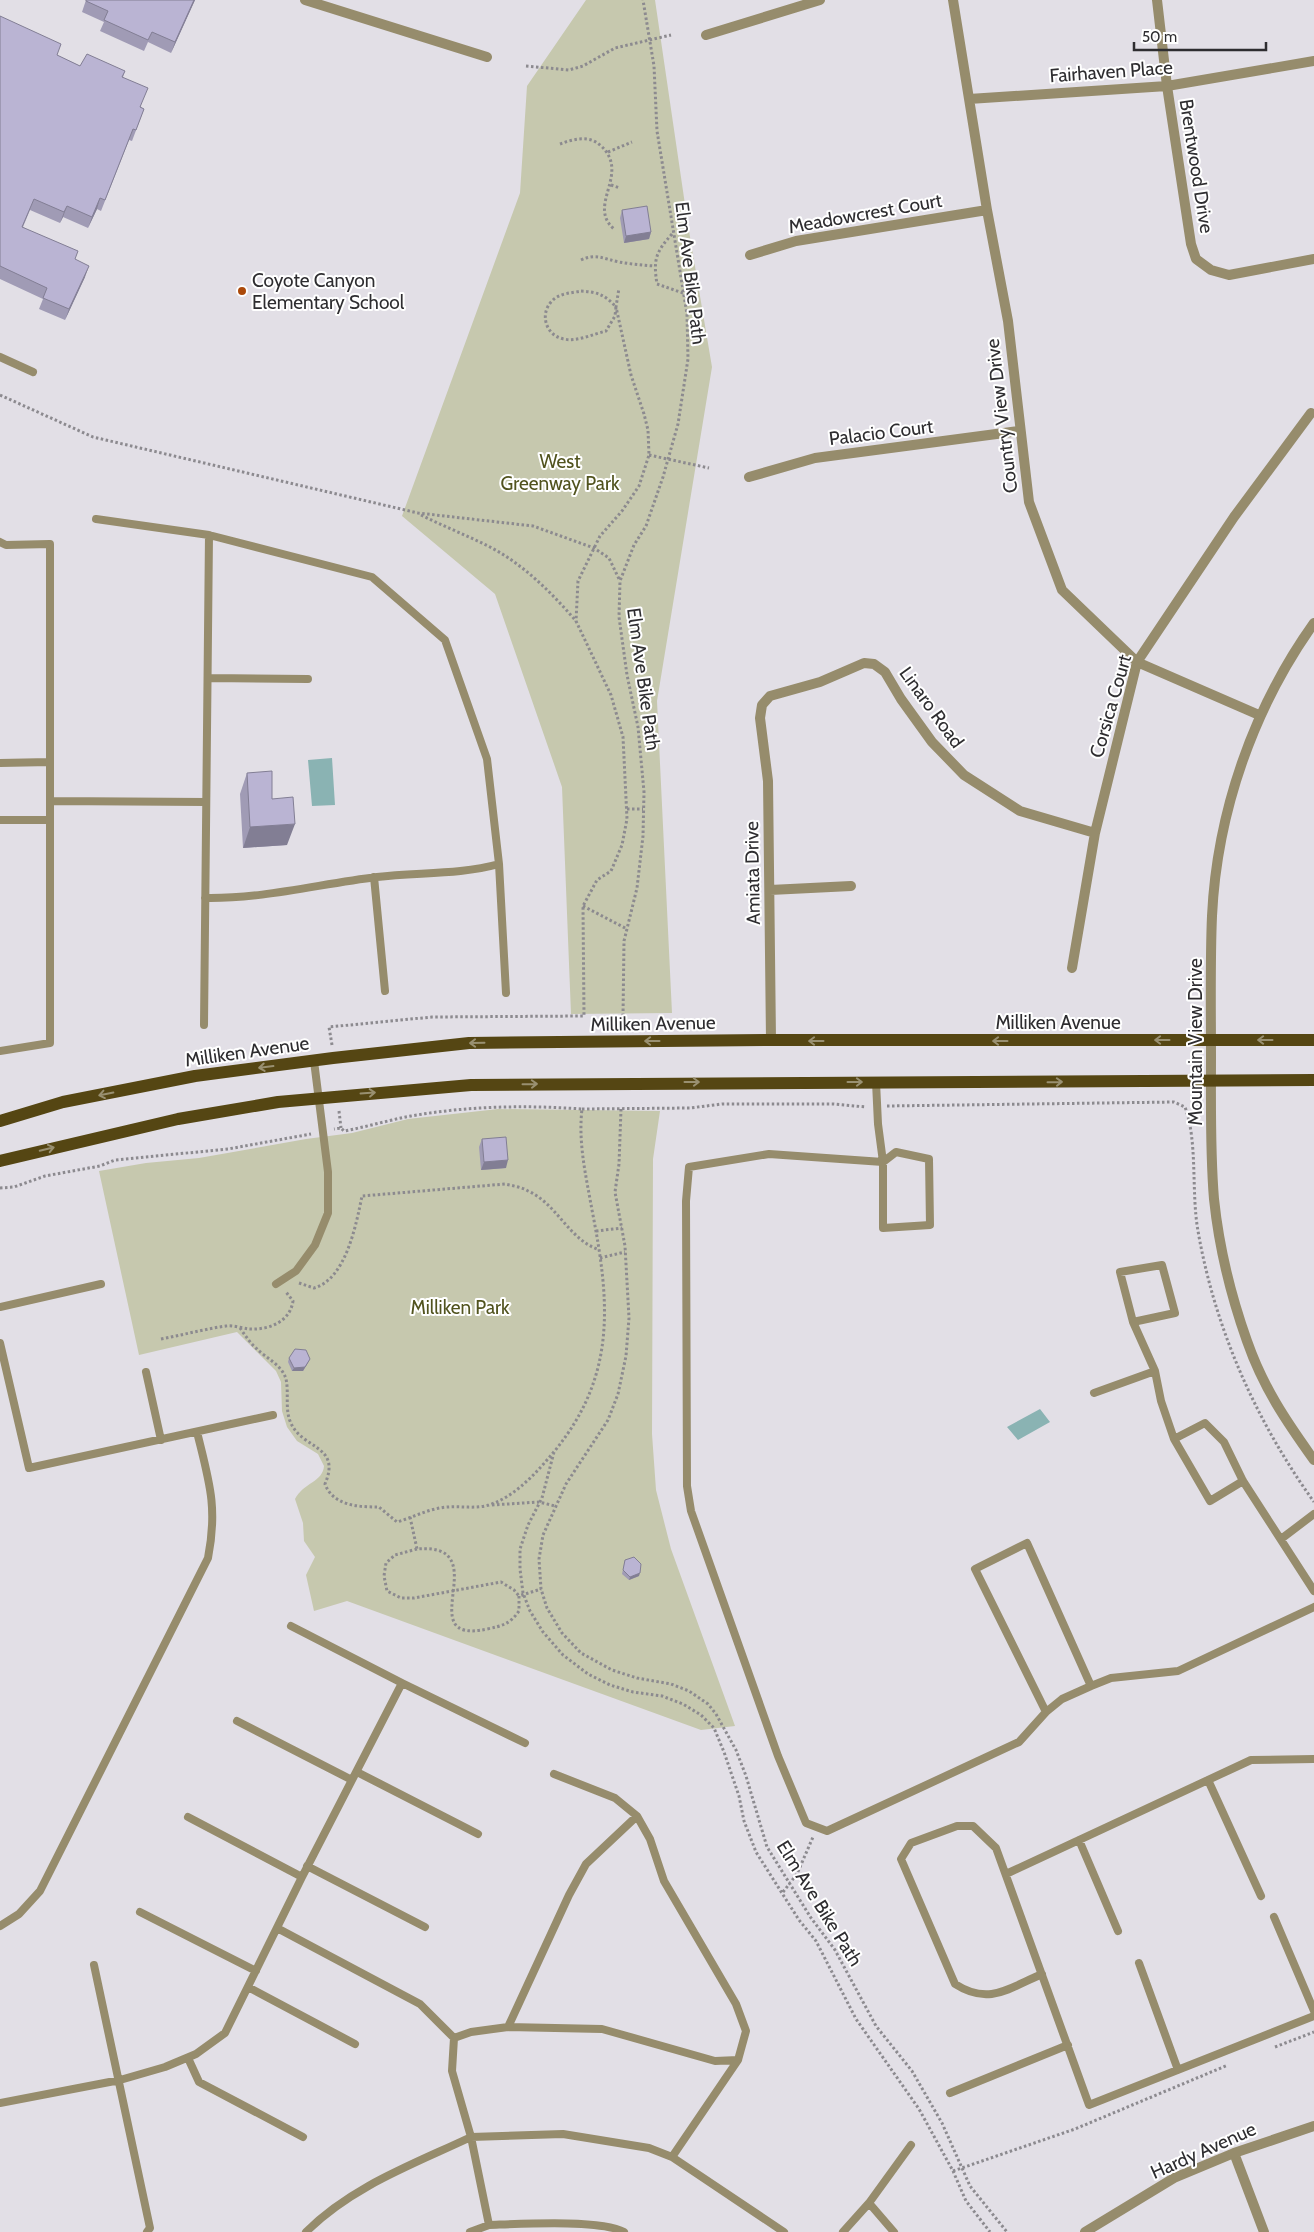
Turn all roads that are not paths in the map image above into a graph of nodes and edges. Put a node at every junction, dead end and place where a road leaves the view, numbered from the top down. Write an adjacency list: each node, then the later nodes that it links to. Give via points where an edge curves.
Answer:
1 (305, 0): 6 (street)
2 (820, 0): 5 (street)
3 (953, 0): 9 (street, Country View Drive)
4 (1157, 0): 8 (street, Brentwood Drive)
5 (706, 35)
6 (487, 57)
7 (1314, 61): 8 (street, Fairhaven Place)
8 (1166, 86): 9 (street, Fairhaven Place); 12 (street, Brentwood Drive, via 1196,259 1211,270 1229,275)
9 (969, 99): 10 (street, Country View Drive)
10 (986, 210): 11 (street, Meadowcrest Court, via 796,241); 16 (street, Country View Drive, via 1008,322)
11 (750, 255)
12 (1314, 259)
13 (0, 357): 14 (lane)
14 (33, 372)
15 (1311, 413): 22 (street, Corsica Court, via 1234,516)
16 (1019, 431): 17 (street, Palacio Court, via 815,458); 22 (street, Country View Drive, via 1029,502 1062,590)
17 (749, 477)
18 (96, 519): 19 (lane)
19 (209, 535): 23 (lane); 34 (lane, via 372,577 445,640 487,759)
20 (0, 542): 27 (lane, via 6,545 50,544)
21 (1314, 623): 26 (street, Mountain View Drive, via 1293,652)
22 (1137, 662): 26 (street, Country View Drive); 33 (street, Corsica Court)
23 (208, 678): 24 (lane); 30 (lane)
24 (308, 679)
25 (762, 705): 33 (street, Linaro Road, via 770,696 820,682 864,663 874,664 885,672 932,742 964,776 1020,811); 37 (street, Amiata Drive, via 760,718 768,781)
26 (1260, 714): 44 (street, Mountain View Drive, via 1235,786 1222,841 1212,914)
27 (50, 762): 28 (lane); 29 (lane)
28 (0, 763)
29 (50, 801): 30 (lane); 32 (lane)
30 (206, 802): 38 (lane)
31 (0, 820): 32 (lane)
32 (50, 820): 46 (lane, via 50,1044)
33 (1095, 833): 39 (street, Corsica Court)
34 (499, 864): 35 (lane, via 478,870); 41 (lane)
35 (374, 877): 38 (lane, via 235,898); 40 (lane)
36 (850, 886): 37 (street)
37 (770, 890): 43 (street, Amiata Drive)
38 (205, 898): 42 (lane)
39 (1072, 968)
40 (385, 991)
41 (506, 993)
42 (204, 1025)
43 (771, 1040): 44 (main road, Milliken Avenue, one-way to 43); 47 (main road, Milliken Avenue, one-way to 47, via 469,1044)
44 (1211, 1040): 45 (main road, Milliken Avenue, one-way to 44); 48 (street, Mountain View Drive)
45 (1314, 1040)
46 (0, 1051)
47 (314, 1060): 51 (lane); 52 (main road, Milliken Avenue, one-way to 52, via 195,1076 63,1102)
48 (1211, 1080): 49 (main road); 50 (main road, one-way to 48); 67 (street, Mountain View Drive, via 1214,1199 1227,1273 1247,1342 1274,1402)
49 (1314, 1080)
50 (876, 1082): 51 (main road, one-way to 50, via 471,1085); 54 (lane)
51 (319, 1097): 53 (main road, one-way to 51, via 178,1118); 56 (lane, via 328,1172 328,1213 315,1245 296,1271)
52 (0, 1121)
53 (0, 1161)
54 (883, 1162): 54 (lane, via 883,1228 930,1225 929,1159 896,1152); 76 (lane, via 769,1154 689,1167 686,1211 687,1486 690,1502 778,1756 806,1823 827,1831 1019,1742)
55 (101, 1284): 57 (lane)
56 (276, 1284)
57 (0, 1307)
58 (1133, 1322): 58 (lane, via 1120,1272 1162,1265 1175,1313); 60 (lane)
59 (0, 1343): 66 (lane, via 29,1468)
60 (1155, 1371): 62 (lane); 65 (lane)
61 (146, 1372): 66 (lane)
62 (1094, 1393)
63 (273, 1415): 64 (lane)
64 (197, 1432): 66 (lane); 94 (lane, via 213,1495 213,1533 208,1558 40,1891 19,1914)
65 (1174, 1439): 68 (lane, via 1205,1423 1224,1442); 68 (lane, via 1210,1501)
66 (161, 1440)
67 (1314, 1460)
68 (1243, 1481): 70 (lane)
69 (1314, 1514): 70 (lane)
70 (1281, 1539): 71 (lane)
71 (1314, 1591)
72 (1314, 1607): 75 (lane, via 1178,1671 1111,1678)
73 (291, 1626): 74 (lane)
74 (402, 1683): 78 (lane); 80 (lane)
75 (1091, 1686): 76 (lane, via 1062,1699); 76 (lane, via 1027,1543 975,1569)
76 (1046, 1712)
77 (237, 1721): 82 (lane)
78 (525, 1743)
79 (1314, 1759): 83 (lane, via 1251,1760)
80 (356, 1772): 82 (lane); 86 (lane)
81 (554, 1774): 84 (lane, via 615,1798)
82 (352, 1780): 88 (lane)
83 (1208, 1780): 87 (lane); 91 (lane)
84 (637, 1816): 105 (lane, via 586,1864 568,1895); 110 (lane, via 650,1839 664,1881 736,2004 746,2031)
85 (188, 1817): 90 (lane)
86 (478, 1834)
87 (1080, 1840): 89 (lane); 97 (lane)
88 (307, 1866): 90 (lane); 95 (lane)
89 (1006, 1874): 101 (lane); 101 (lane, via 996,1848 973,1826 957,1826 911,1843 901,1859 955,1984 970,1994 989,1996)
90 (302, 1877): 96 (lane)
91 (1261, 1896)
92 (140, 1912): 100 (lane)
93 (1274, 1917): 103 (lane)
94 (0, 1926)
95 (426, 1927)
96 (277, 1928): 100 (lane); 106 (lane, via 420,2004)
97 (1118, 1931)
98 (1139, 1963): 111 (lane)
99 (94, 1965): 112 (lane)
100 (256, 1970): 102 (lane)
101 (1042, 1974): 108 (lane)
102 (248, 1987): 107 (lane); 109 (lane, via 225,2033)
103 (1314, 2011)
104 (1314, 2016): 111 (lane)
105 (508, 2027): 106 (lane); 110 (lane, via 602,2029 715,2061)
106 (454, 2038): 117 (lane, via 452,2070)
107 (355, 2044)
108 (1068, 2045): 111 (lane, via 1090,2105); 113 (lane)
109 (188, 2058): 112 (lane); 116 (lane, via 199,2082)
110 (738, 2060): 120 (lane)
111 (1178, 2070)
112 (120, 2080): 114 (lane); 123 (lane, via 150,2228)
113 (950, 2093)
114 (0, 2103)
115 (1314, 2126): 119 (street, Hardy Avenue)
116 (303, 2137)
117 (472, 2137): 120 (lane, via 563,2134 649,2148); 122 (lane); 124 (lane, via 371,2183 321,2217)
118 (911, 2145): 121 (lane)
119 (1234, 2153): 130 (street, Hardy Avenue, via 1174,2178); 131 (street)
120 (672, 2157): 127 (lane)
121 (869, 2203): 128 (lane); 129 (lane)
122 (489, 2225): 125 (lane); 126 (lane, via 578,2225 617,2228)
123 (147, 2232)
124 (306, 2232)
125 (470, 2232)
126 (624, 2232)
127 (784, 2232)
128 (843, 2232)
129 (894, 2232)
130 (1084, 2232)
131 (1264, 2232)

